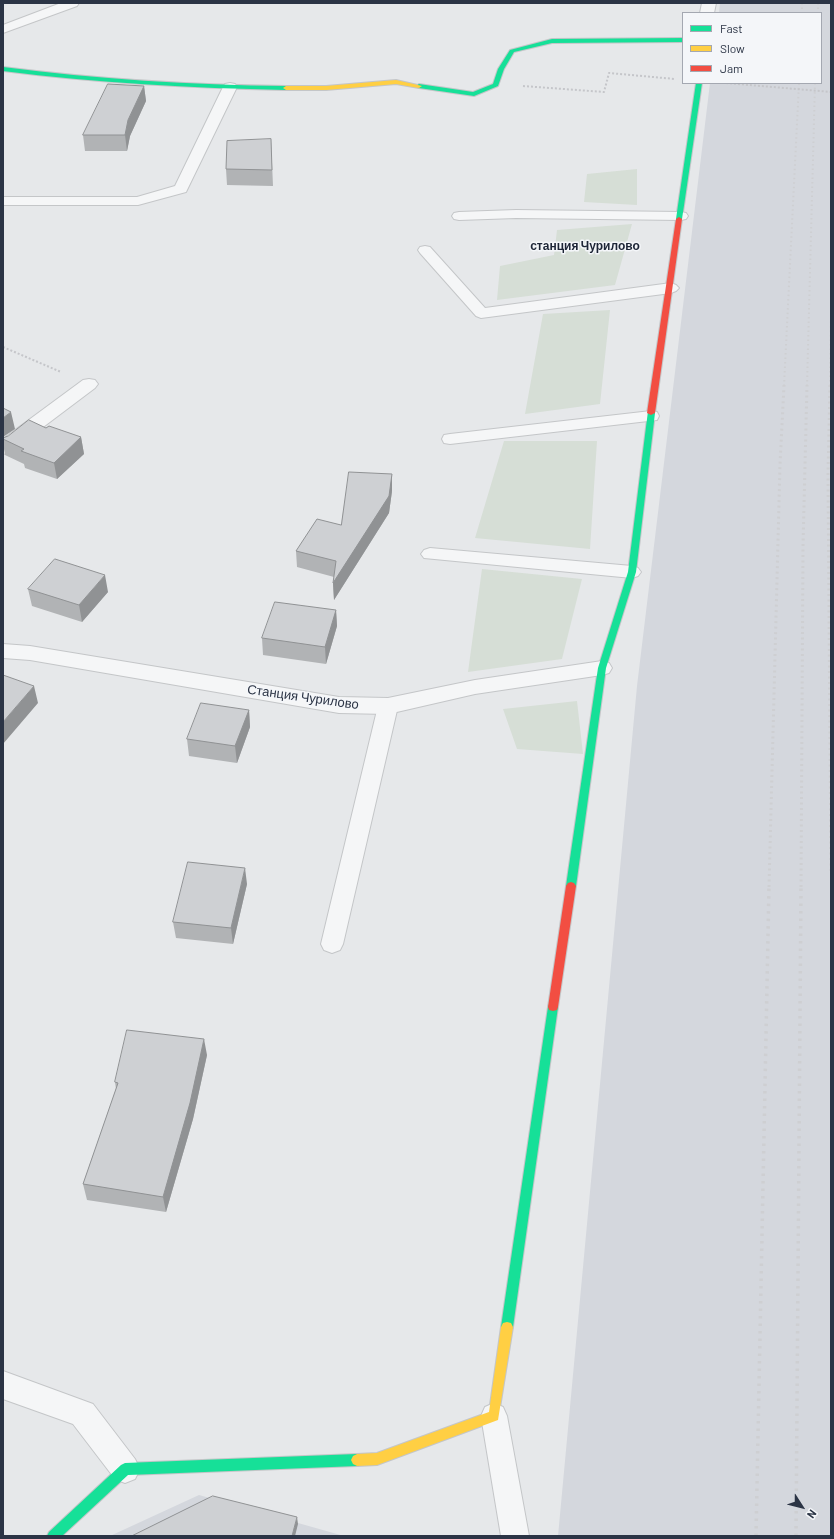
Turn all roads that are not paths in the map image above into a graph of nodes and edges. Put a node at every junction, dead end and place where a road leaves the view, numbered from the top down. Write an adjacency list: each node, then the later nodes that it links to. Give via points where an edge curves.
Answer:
1 (72, 3): 2 (lane)
2 (3, 29)
3 (682, 40): 6 (street, via 552,41 512,51 501,69 496,85 474,94 396,82 326,88)
4 (3, 69): 6 (street, via 59,76)
5 (699, 84): 9 (street)
6 (230, 87): 7 (lane, via 181,190 138,201)
7 (3, 201)
8 (459, 216): 9 (lane)
9 (681, 216): 11 (street)
10 (425, 250): 11 (lane, via 481,312)
11 (671, 288): 13 (street)
12 (89, 384): 15 (street)
13 (651, 416): 14 (lane); 17 (street)
14 (450, 439)
15 (3, 448)
16 (430, 554): 17 (lane)
17 (632, 572): 19 (street)
18 (3, 651): 20 (street, Станция Чурилово, via 30,653 340,705)
19 (602, 668): 20 (street, Станция Чурилово, via 475,687); 23 (street)
20 (388, 706): 21 (lane)
21 (332, 944)
22 (3, 1385): 24 (street, via 83,1414)
23 (494, 1416): 24 (street, via 377,1459); 26 (lane)
24 (125, 1469): 25 (street)
25 (53, 1536)
26 (515, 1536)

